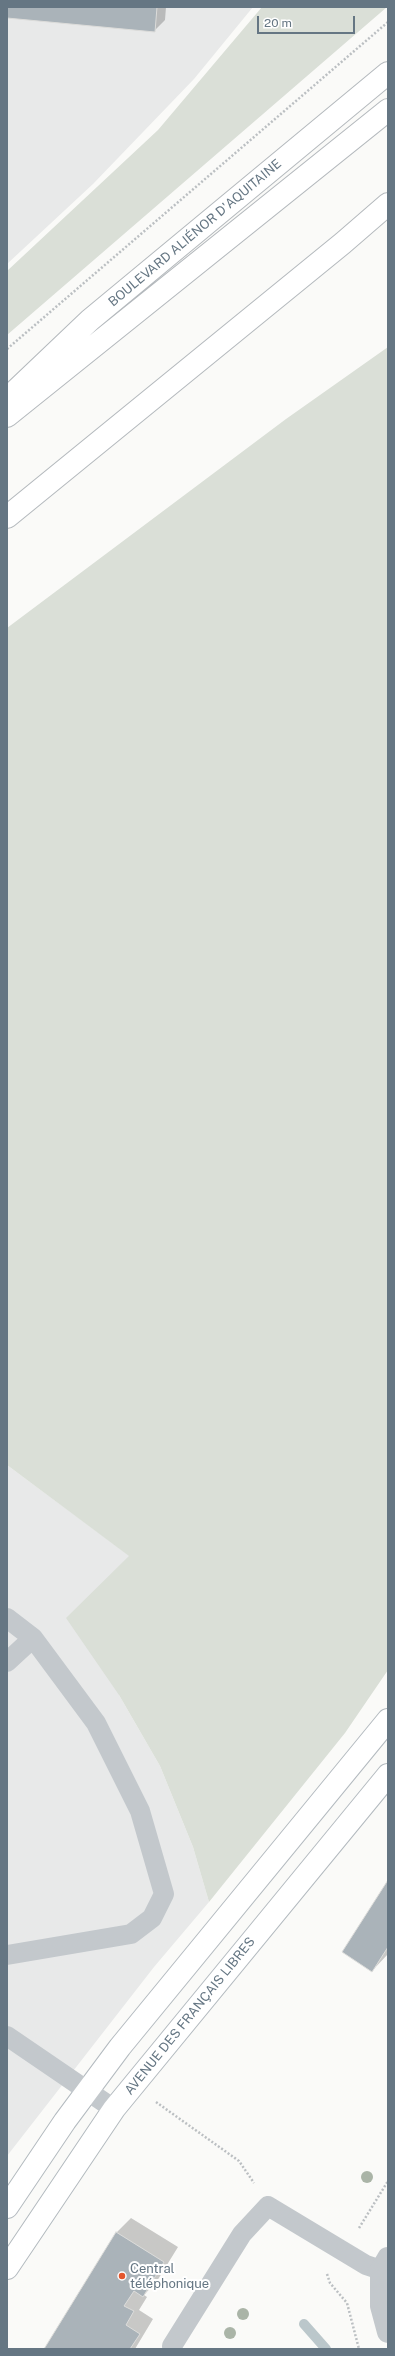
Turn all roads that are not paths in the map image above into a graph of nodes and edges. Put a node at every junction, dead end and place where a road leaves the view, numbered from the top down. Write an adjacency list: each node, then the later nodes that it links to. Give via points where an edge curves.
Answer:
1 (388, 73): 6 (main road, BOULEVARD ALIÉNOR D'AQUITAINE, via 90,320)
2 (388, 110): 7 (main road)
3 (388, 204): 5 (main road)
4 (388, 215): 5 (main road)
5 (343, 243): 8 (main road)
6 (7, 399)
7 (7, 416)
8 (7, 517)
9 (7, 1618): 10 (lane)
10 (33, 1638): 11 (lane); 14 (lane, via 96,1723 140,1811 164,1894 152,1918 131,1934)
11 (7, 1662)
12 (388, 1720): 16 (main road, via 120,2047)
13 (388, 1775): 17 (main road, AVENUE DES FRANÇAIS LIBRES)
14 (7, 1955)
15 (7, 2036): 16 (lane)
16 (87, 2091): 17 (lane); 18 (main road)
17 (114, 2109): 20 (main road, AVENUE DES FRANÇAIS LIBRES)
18 (7, 2207)
19 (384, 2264): 21 (street, via 381,2306); 22 (lane, via 366,2265 268,2206 242,2234)
20 (7, 2268)
21 (388, 2332)
22 (172, 2346)

